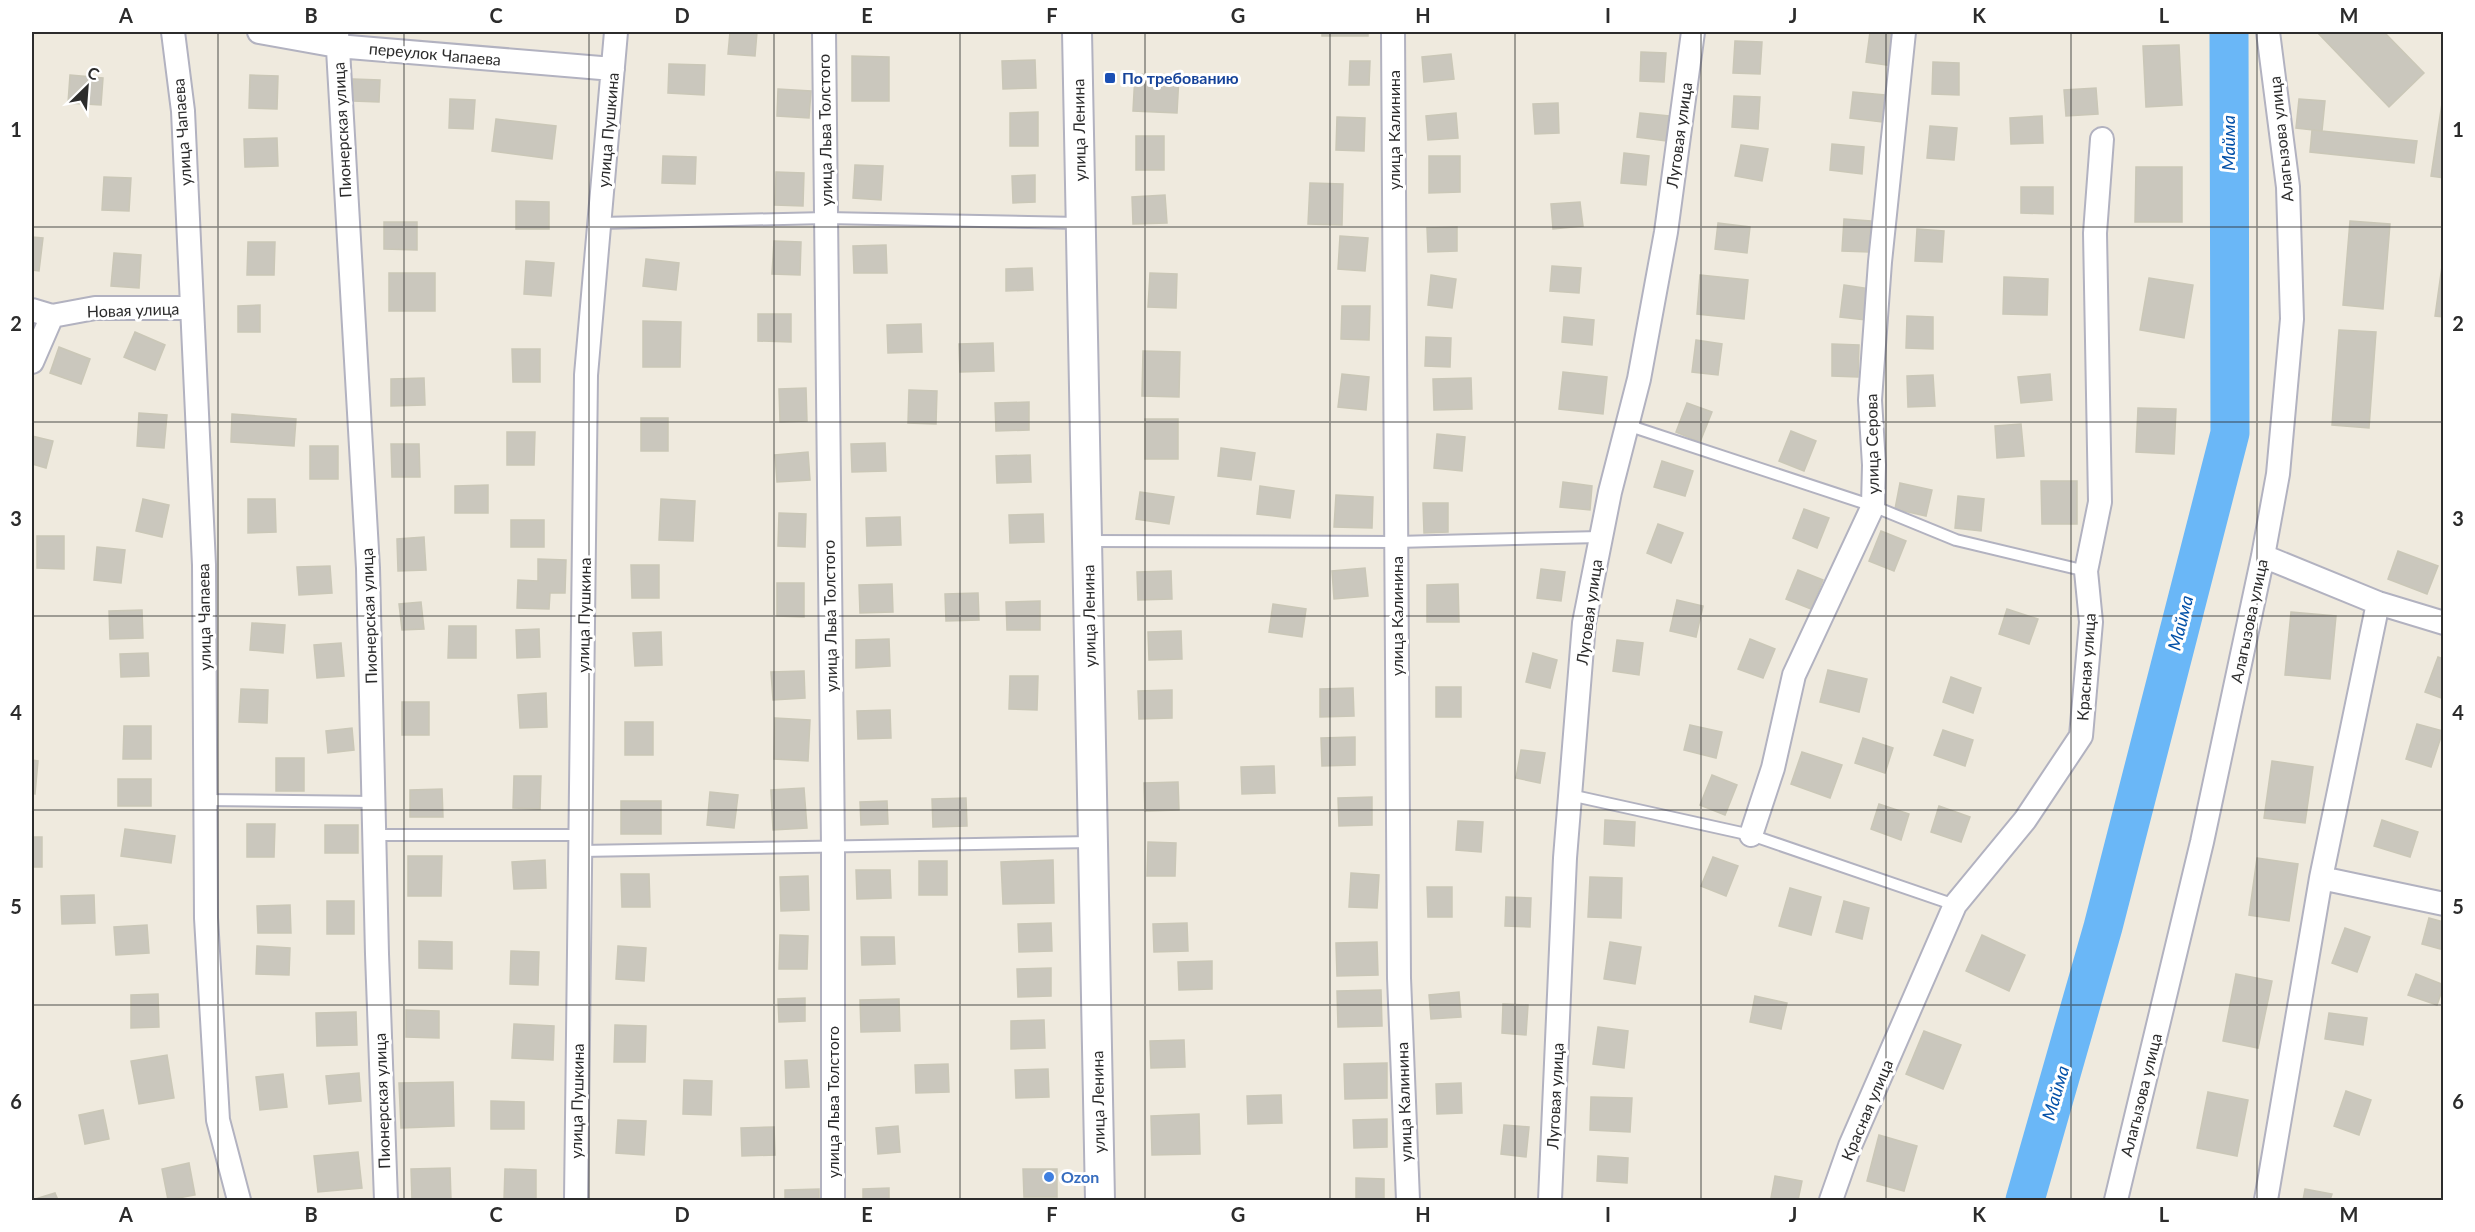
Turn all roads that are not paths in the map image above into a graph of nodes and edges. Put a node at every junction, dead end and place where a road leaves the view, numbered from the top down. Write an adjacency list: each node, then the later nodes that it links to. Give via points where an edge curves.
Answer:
1 (173, 32): 16 (street, улица Чапаева, via 183,111)
2 (259, 32): 10 (street, переулок Чапаева)
3 (616, 32): 11 (street, улица Пушкина)
4 (824, 32): 13 (street, улица Льва Толстого)
5 (1077, 32): 15 (street, улица Ленина)
6 (1393, 32): 23 (street, улица Калинина)
7 (1693, 32): 19 (street, Луговая улица, via 1666,232)
8 (1904, 32): 20 (street, улица Серова, via 1870,388)
9 (2268, 32): 24 (street, Алагызова улица, via 2288,187 2292,319 2278,474)
10 (337, 38): 11 (street, переулок Чапаева); 30 (street, Пионерская улица, via 368,568)
11 (613, 69): 14 (street, улица Пушкина)
12 (2102, 139): 25 (street, Красная улица, via 2095,233 2100,502)
13 (826, 218): 14 (lane); 15 (lane); 35 (street, улица Льва Толстого)
14 (600, 223): 34 (street, улица Пушкина, via 586,375)
15 (1081, 223): 22 (street, улица Ленина)
16 (192, 308): 17 (street, Новая улица, via 95,308); 29 (street, улица Чапаева, via 204,565)
17 (42, 313): 18 (street, Новая улица)
18 (32, 362)
19 (1627, 425): 20 (lane); 21 (street, Луговая улица)
20 (1873, 506): 25 (lane, via 1956,540); 32 (street, улица Серова, via 1794,675 1773,768)
21 (1600, 537): 23 (lane); 28 (street, Луговая улица, via 1584,623)
22 (1087, 541): 23 (lane); 33 (street, улица Ленина)
23 (1396, 542): 44 (street, улица Калинина, via 1399,978)
24 (2263, 556): 26 (street); 47 (street, Алагызова улица, via 2202,842)
25 (2086, 572): 38 (street, Красная улица, via 2091,622 2081,736 2025,820)
26 (2378, 603): 27 (street); 36 (street)
27 (2444, 623)
28 (1570, 795): 32 (lane); 45 (street, Луговая улица)
29 (206, 800): 30 (lane); 39 (street, улица Чапаева, via 206,918 218,1120)
30 (374, 802): 31 (street, Пионерская улица)
31 (375, 835): 34 (lane); 40 (street, Пионерская улица)
32 (1751, 835): 38 (lane)
33 (1093, 842): 35 (lane); 43 (street, улица Ленина)
34 (582, 843): 35 (lane); 41 (street, улица Пушкина)
35 (833, 846): 42 (street, улица Льва Толстого)
36 (2321, 878): 37 (street); 48 (street)
37 (2444, 904)
38 (1955, 905): 46 (street, Красная улица, via 1850,1146)
39 (239, 1200)
40 (386, 1200)
41 (576, 1200)
42 (833, 1200)
43 (1100, 1200)
44 (1408, 1200)
45 (1550, 1200)
46 (1831, 1200)
47 (2116, 1200)
48 (2266, 1200)

